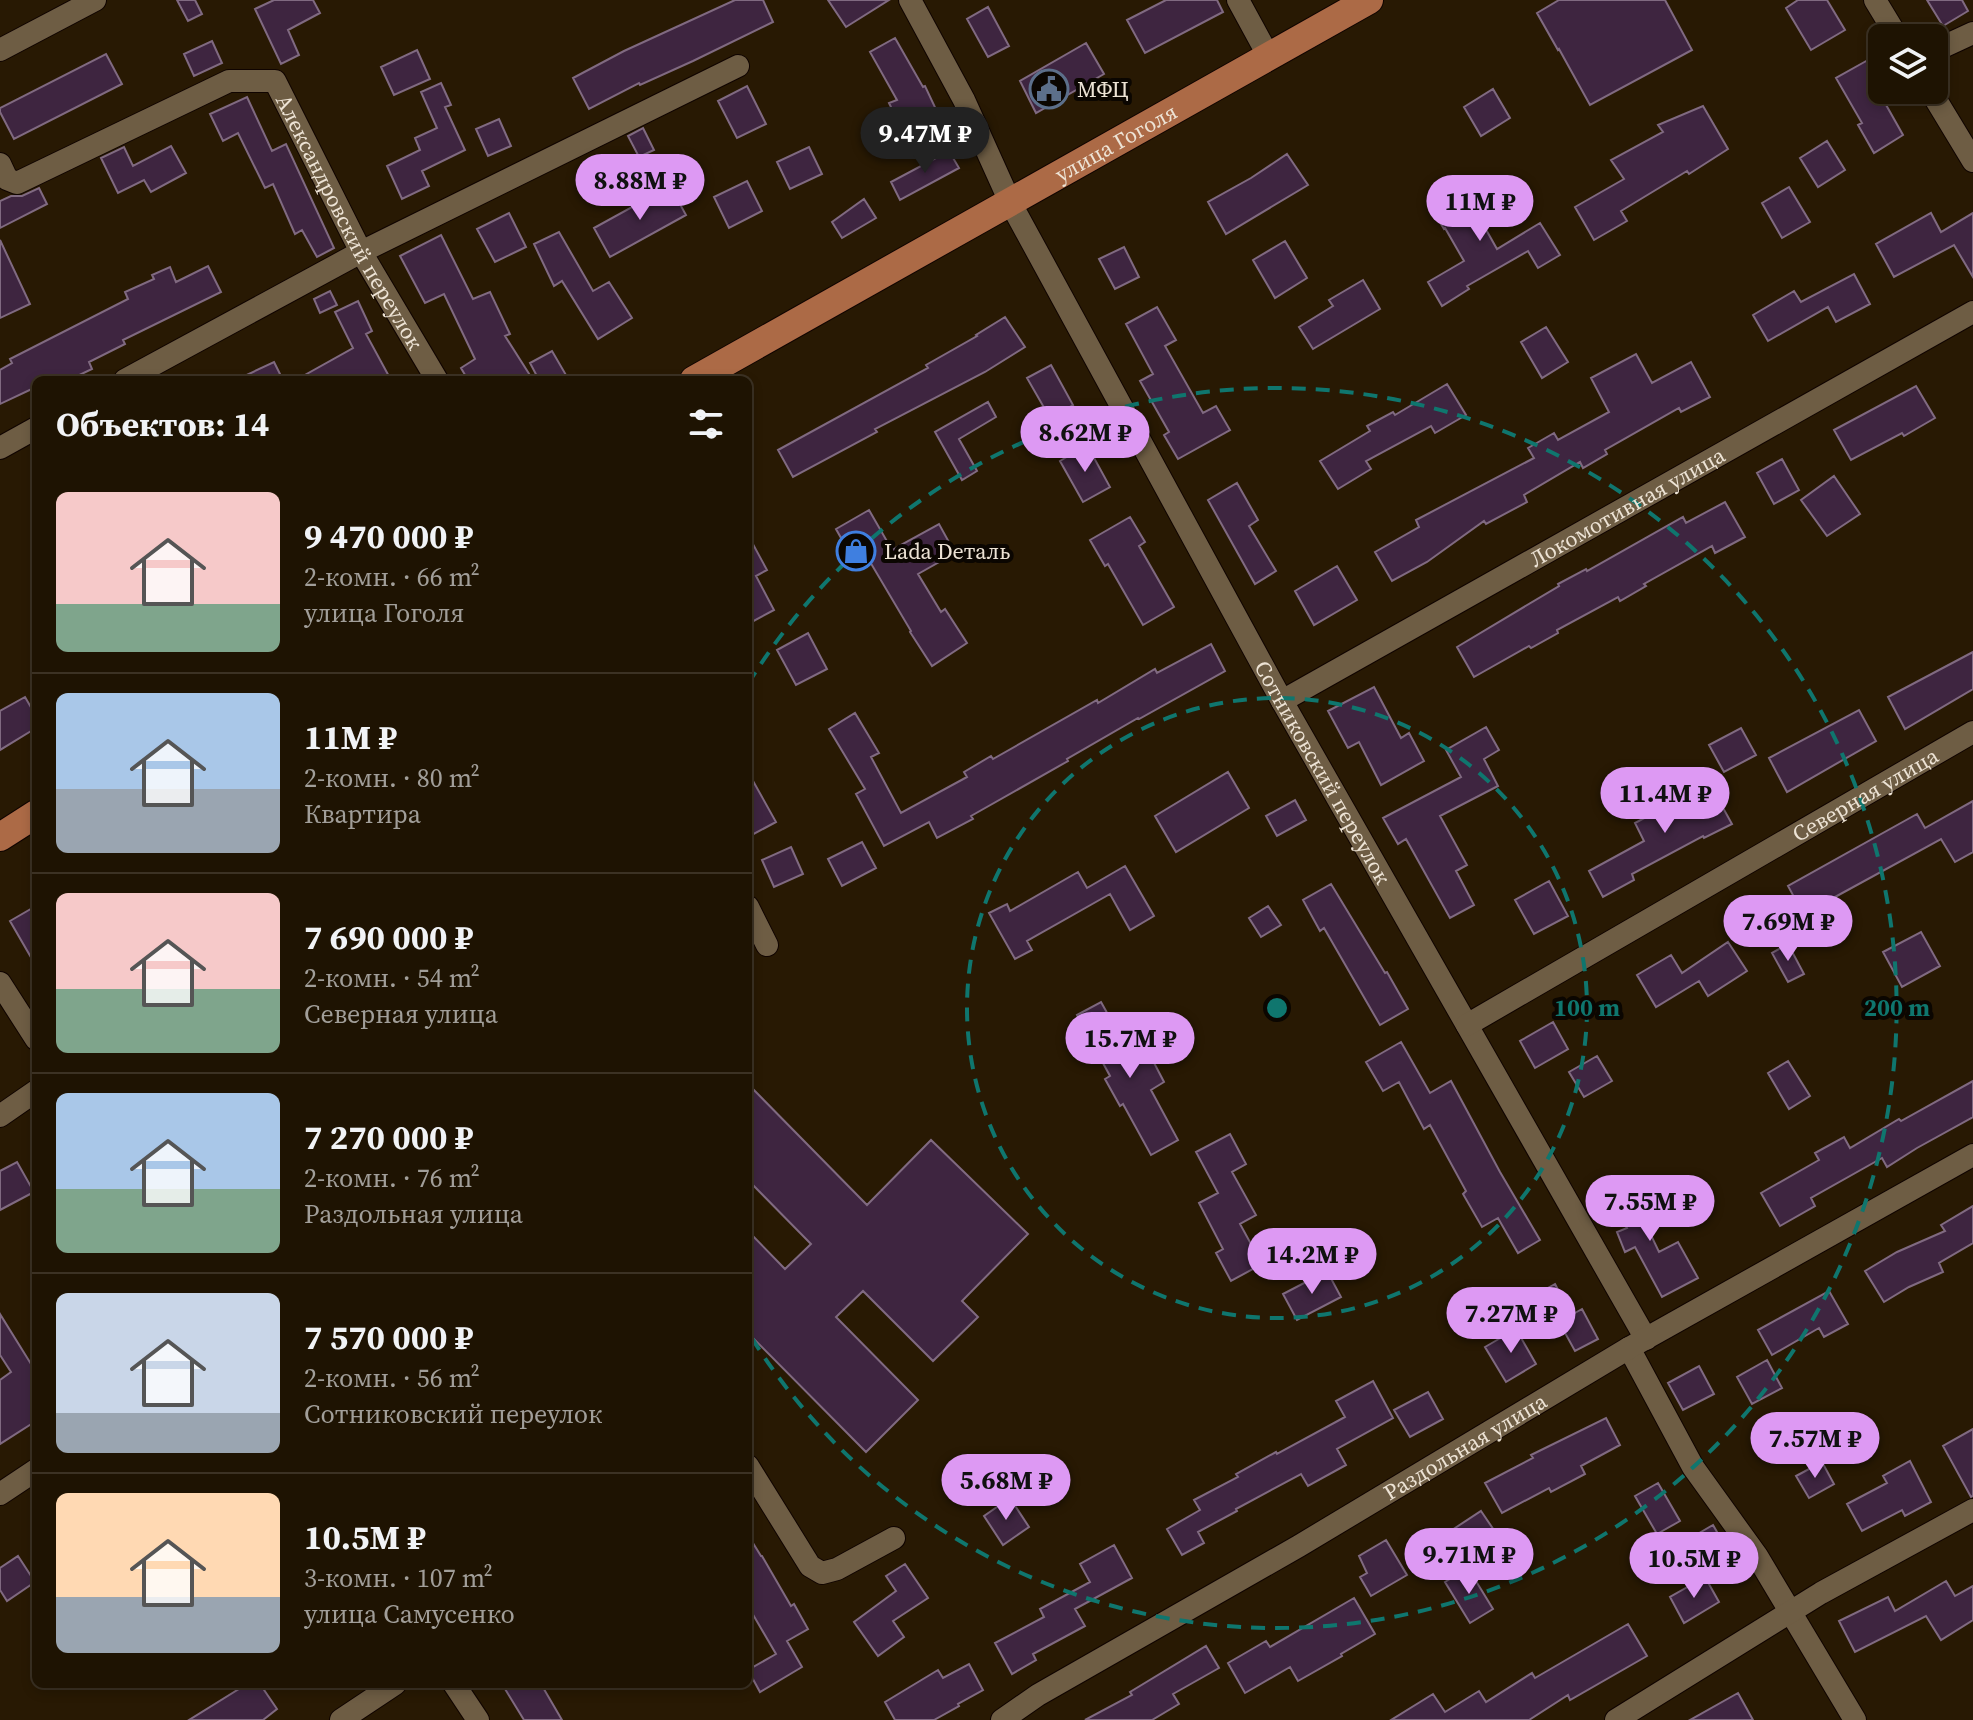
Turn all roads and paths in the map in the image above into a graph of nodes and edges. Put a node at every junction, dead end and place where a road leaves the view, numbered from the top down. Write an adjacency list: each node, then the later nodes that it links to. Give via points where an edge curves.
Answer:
1 (95, 0): 9 (street)
2 (910, 0): 15 (street, Сотниковский переулок, via 964,100)
3 (1238, 0): 10 (street)
4 (1369, 0): 10 (main road, улица Гоголя)
5 (1875, 0): 6 (street)
6 (1890, 24)
7 (1973, 33): 8 (street)
8 (1948, 45)
9 (0, 50)
10 (1269, 57): 15 (main road, улица Гоголя)
11 (738, 66): 16 (street)
12 (1938, 104): 13 (street)
13 (1973, 161)
14 (0, 164): 16 (street, Александровский переулок, via 7,179 17,183 229,81 275,81)
15 (1010, 202): 20 (main road, улица Гоголя); 23 (street, Сотниковский переулок)
16 (361, 252): 18 (street); 19 (street, Александровский переулок)
17 (1973, 312): 23 (street, Локомотивная улица)
18 (132, 376)
19 (435, 376)
20 (701, 376)
21 (32, 430): 22 (street)
22 (0, 448)
23 (1282, 701): 30 (street, Сотниковский переулок)
24 (1973, 732): 30 (street, Северная улица)
25 (32, 817): 26 (main road)
26 (0, 837)
27 (752, 915): 28 (street)
28 (767, 945)
29 (0, 983): 31 (street)
30 (1467, 1025): 35 (street, Сотниковский переулок)
31 (32, 1033)
32 (32, 1094): 33 (street)
33 (0, 1116)
34 (1973, 1155): 35 (street, Раздольная улица)
35 (1637, 1344): 41 (street, Сотниковский переулок, via 1693,1467); 46 (street, Раздольная улица)
36 (752, 1472): 40 (street, via 810,1566 822,1573)
37 (32, 1473): 38 (street)
38 (0, 1494)
39 (1973, 1510): 41 (street)
40 (894, 1538)
41 (1790, 1612): 47 (street); 48 (street, Сотниковский переулок)
42 (389, 1688): 44 (street)
43 (457, 1688): 45 (street)
44 (341, 1720)
45 (478, 1720)
46 (1002, 1720)
47 (1616, 1720)
48 (1855, 1720)

